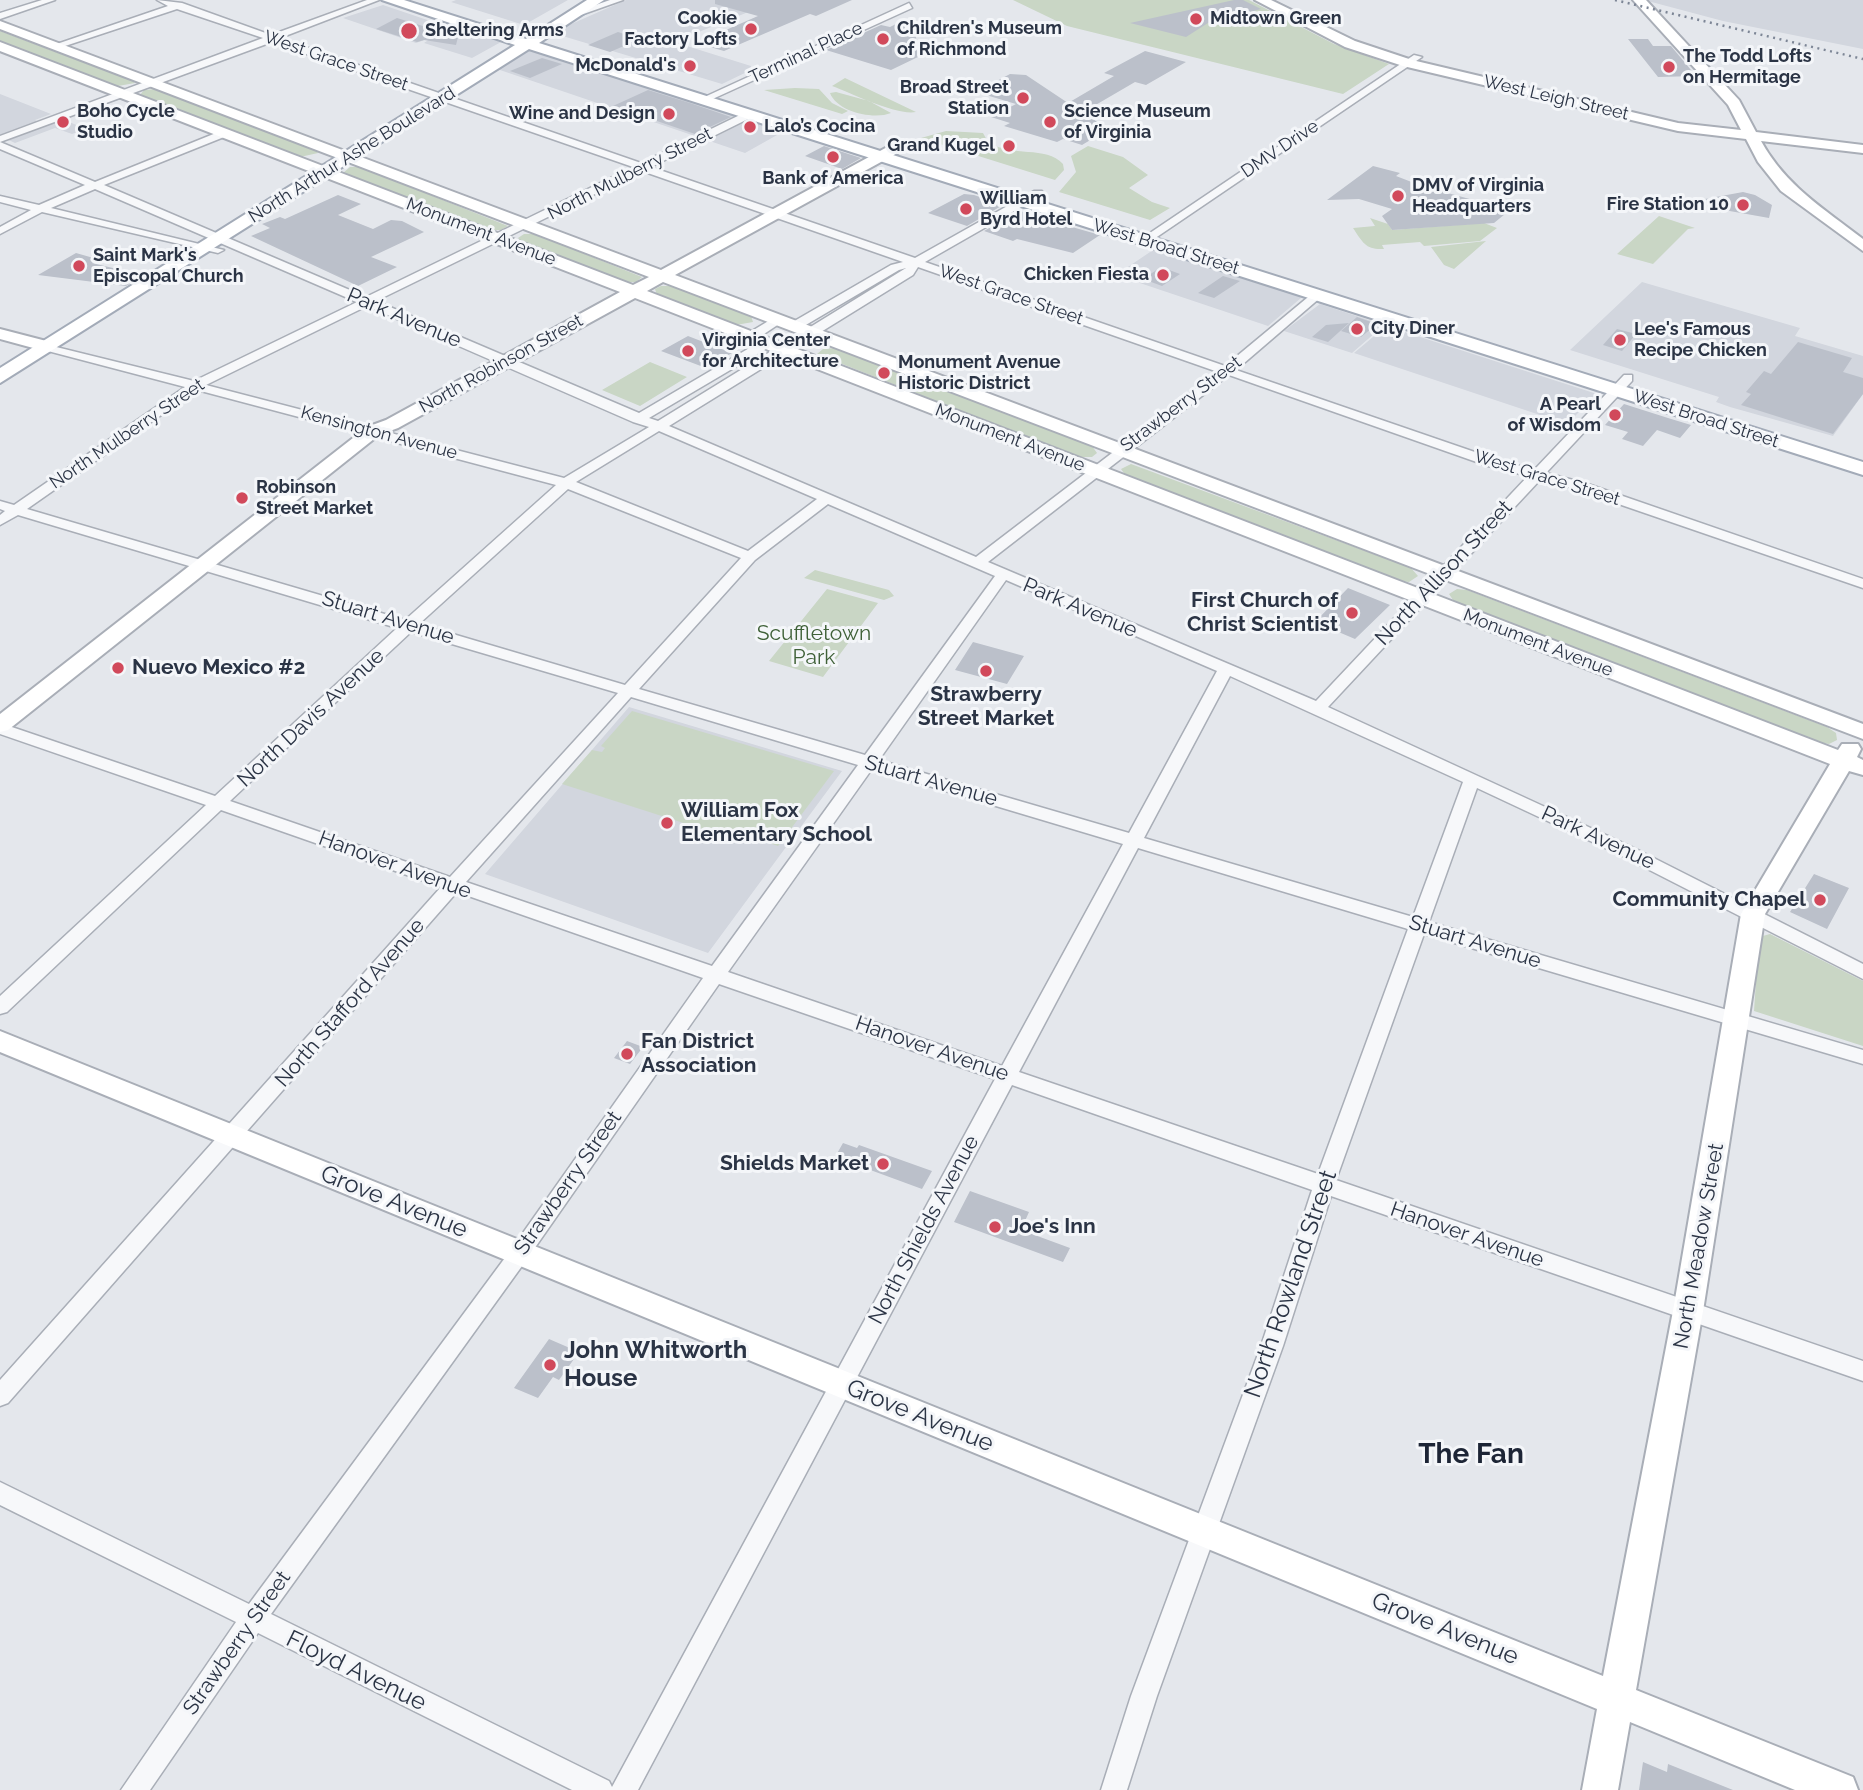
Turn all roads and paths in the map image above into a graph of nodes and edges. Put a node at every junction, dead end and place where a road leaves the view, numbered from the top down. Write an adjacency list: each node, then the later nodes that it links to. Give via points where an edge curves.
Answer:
1 (51, 0): 17 (street)
2 (161, 0): 14 (street, West Grace Street)
3 (194, 0): 14 (street)
4 (375, 0): 18 (street)
5 (389, 0): 19 (main road, West Broad Street)
6 (425, 0): 19 (main road, West Broad Street)
7 (581, 0): 19 (main road, North Arthur Ashe Boulevard)
8 (597, 0): 16 (main road, North Arthur Ashe Boulevard)
9 (620, 0): 16 (street)
10 (1261, 0): 24 (street, West Leigh Street, via 1350,44)
11 (1280, 0): 24 (street, West Leigh Street)
12 (1639, 0): 33 (street, via 1734,103)
13 (1656, 0): 29 (street)
14 (177, 6): 18 (street, West Grace Street); 21 (street)
15 (909, 6): 28 (street, Terminal Place)
16 (572, 15): 19 (main road, North Arthur Ashe Boulevard)
17 (1, 24): 21 (street, Monument Avenue)
18 (272, 38): 25 (street); 27 (street, West Grace Street)
19 (526, 38): 27 (main road, North Arthur Ashe Boulevard); 28 (main road, West Broad Street)
20 (0, 46): 23 (street, Monument Avenue)
21 (56, 47): 25 (street, Monument Avenue)
22 (0, 52): 23 (street)
23 (25, 55): 26 (street, Monument Avenue)
24 (1413, 60): 33 (street, West Leigh Street, via 1678,127); 52 (street, DMV Drive)
25 (152, 83): 26 (street); 39 (street, Monument Avenue)
26 (123, 93): 32 (street, Monument Avenue); 34 (street)
27 (436, 96): 39 (main road, North Arthur Ashe Boulevard); 41 (street, West Grace Street)
28 (711, 97): 30 (main road, West Broad Street); 37 (main road, West Broad Street)
29 (1751, 102)
30 (748, 115): 40 (main road, West Broad Street); 41 (street, North Mulberry Street)
31 (1768, 130): 33 (street, West Leigh Street); 35 (street, West Leigh Street); 38 (street, West Leigh Street); 50 (street, via 1804,186)
32 (225, 133): 42 (street, Monument Avenue); 43 (street)
33 (1751, 134): 55 (street, via 1786,188)
34 (0, 139)
35 (1863, 142)
36 (0, 145): 43 (street, Park Avenue)
37 (896, 148): 40 (street, North Robinson Street); 44 (main road, West Broad Street)
38 (1863, 149)
39 (342, 154): 42 (main road, North Arthur Ashe Boulevard); 49 (street, Monument Avenue)
40 (881, 157): 46 (main road, West Broad Street); 48 (street, North Robinson Street)
41 (643, 168): 48 (street, West Grace Street); 49 (street, North Mulberry Street)
42 (318, 169): 53 (street, Monument Avenue); 54 (main road, North Arthur Ashe Boulevard)
43 (93, 186): 47 (street); 54 (street, Park Avenue)
44 (1038, 193): 46 (street, North Davis Avenue); 52 (main road, West Broad Street)
45 (0, 199): 47 (street)
46 (1019, 202): 52 (main road, West Broad Street); 56 (street, North Davis Avenue)
47 (41, 209): 51 (street); 54 (street)
48 (777, 214): 56 (street, West Grace Street); 57 (street, North Robinson Street)
49 (529, 225): 53 (street, North Mulberry Street); 57 (street, Monument Avenue)
50 (1863, 229)
51 (0, 231)
52 (1150, 236): 59 (main road, West Broad Street); 70 (main road, West Broad Street)
53 (499, 239): 58 (street, Monument Avenue); 60 (street, North Mulberry Street)
54 (204, 241): 60 (street, Park Avenue); 65 (main road, North Arthur Ashe Boulevard)
55 (1863, 246)
56 (915, 263): 61 (street, North Davis Avenue, via 895,267); 62 (street, North Davis Avenue, via 909,273); 68 (street, West Grace Street)
57 (663, 276): 58 (street, North Robinson Street); 61 (street, Monument Avenue)
58 (634, 292): 64 (street, Monument Avenue); 67 (street, North Robinson Street)
59 (1317, 295): 68 (street, Strawberry Street); 70 (main road, West Broad Street)
60 (369, 302): 67 (street, Park Avenue); 71 (street, North Mulberry Street)
61 (787, 323): 62 (street, Monument Avenue); 64 (street, North Davis Avenue)
62 (813, 333): 64 (street, North Davis Avenue); 75 (street, Monument Avenue)
63 (0, 334): 65 (street, Kensington Avenue)
64 (767, 344): 72 (street, North Davis Avenue); 73 (street, North Davis Avenue); 78 (street, Monument Avenue)
65 (39, 345): 66 (main road, North Arthur Ashe Boulevard); 69 (main road, North Arthur Ashe Boulevard); 71 (street, Kensington Avenue)
66 (0, 361)
67 (505, 362): 72 (street, Park Avenue); 74 (street, North Robinson Street)
68 (1228, 370): 75 (street, Strawberry Street); 79 (street, West Grace Street)
69 (0, 377)
70 (1622, 384): 76 (main road, West Broad Street); 77 (main road, West Broad Street); 79 (street, North Allison Street)
71 (194, 386): 74 (street, Kensington Avenue); 82 (street, North Mulberry Street)
72 (638, 419): 73 (street, Park Avenue)
73 (654, 427): 80 (street, North Davis Avenue); 81 (street, Park Avenue)
74 (373, 431): 80 (street, Kensington Avenue); 86 (street, North Robinson Street)
75 (1122, 450): 78 (street, Strawberry Street); 87 (street, Monument Avenue)
76 (1863, 452)
77 (1863, 469)
78 (1096, 471): 85 (street, Strawberry Street); 90 (street, Monument Avenue)
79 (1536, 475): 87 (street, North Allison Street); 89 (street, West Grace Street)
80 (566, 483): 84 (street, Kensington Avenue); 91 (street, North Davis Avenue)
81 (825, 499): 84 (street, North Stafford Avenue); 85 (street, Park Avenue)
82 (8, 507): 83 (street, North Mulberry Street); 86 (street, Stuart Avenue)
83 (0, 521)
84 (750, 557): 93 (street, North Stafford Avenue)
85 (977, 563): 88 (street, Park Avenue)
86 (203, 564): 91 (street, Stuart Avenue); 95 (street, North Robinson Street)
87 (1444, 573): 90 (street, North Allison Street); 96 (street, Monument Avenue)
88 (1003, 575): 92 (street, Park Avenue); 97 (street, Strawberry Street)
89 (1863, 584)
90 (1421, 597): 94 (street, North Allison Street); 98 (street, Monument Avenue)
91 (410, 624): 93 (street, Stuart Avenue); 100 (street, North Davis Avenue)
92 (1225, 670): 94 (street, Park Avenue); 101 (street, North Shields Avenue)
93 (629, 691): 97 (street, Stuart Avenue); 102 (street, North Stafford Avenue)
94 (1318, 708): 99 (street, Park Avenue)
95 (0, 726): 100 (street, Hanover Avenue)
96 (1862, 731): 98 (street, North Meadow Street)
97 (868, 763): 101 (street, Stuart Avenue); 106 (street, Strawberry Street)
98 (1853, 765): 103 (street, North Meadow Street)
99 (1472, 779): 103 (street, Park Avenue); 104 (street, North Rowland Street)
100 (221, 803): 102 (street, Hanover Avenue); 107 (street, North Davis Avenue)
101 (1133, 841): 104 (street, Stuart Avenue); 111 (street, North Shields Avenue)
102 (452, 886): 106 (street, Hanover Avenue); 112 (street, North Stafford Avenue)
103 (1753, 914): 105 (street, Park Avenue); 108 (street, North Meadow Street)
104 (1418, 925): 108 (street, Stuart Avenue); 113 (street, North Rowland Street)
105 (1863, 972)
106 (717, 976): 111 (street, Hanover Avenue); 114 (street, Strawberry Street)
107 (0, 1007)
108 (1735, 1020): 110 (street, Stuart Avenue); 115 (street, North Meadow Street)
109 (0, 1041): 112 (street, Grove Avenue)
110 (1863, 1057)
111 (1007, 1075): 113 (street, Hanover Avenue); 117 (street, North Shields Avenue)
112 (232, 1136): 114 (street, Grove Avenue); 118 (street, North Stafford Avenue)
113 (1323, 1186): 115 (street, Hanover Avenue); 120 (street, North Rowland Street)
114 (520, 1253): 117 (street, Grove Avenue); 121 (street, Strawberry Street)
115 (1688, 1311): 116 (street, Hanover Avenue); 122 (street, North Meadow Street)
116 (1863, 1371)
117 (842, 1384): 120 (street, Grove Avenue); 125 (street, North Shields Avenue)
118 (0, 1396)
119 (0, 1493): 121 (street, Floyd Avenue)
120 (1205, 1532): 122 (street, Grove Avenue); 126 (street, North Rowland Street)
121 (252, 1620): 123 (street, Strawberry Street); 124 (street, Floyd Avenue)
122 (1616, 1699): 127 (street, North Meadow Street); 128 (street, Grove Avenue)
123 (134, 1790)
124 (600, 1790)
125 (624, 1790)
126 (1114, 1790)
127 (1600, 1790)
128 (1840, 1790)

